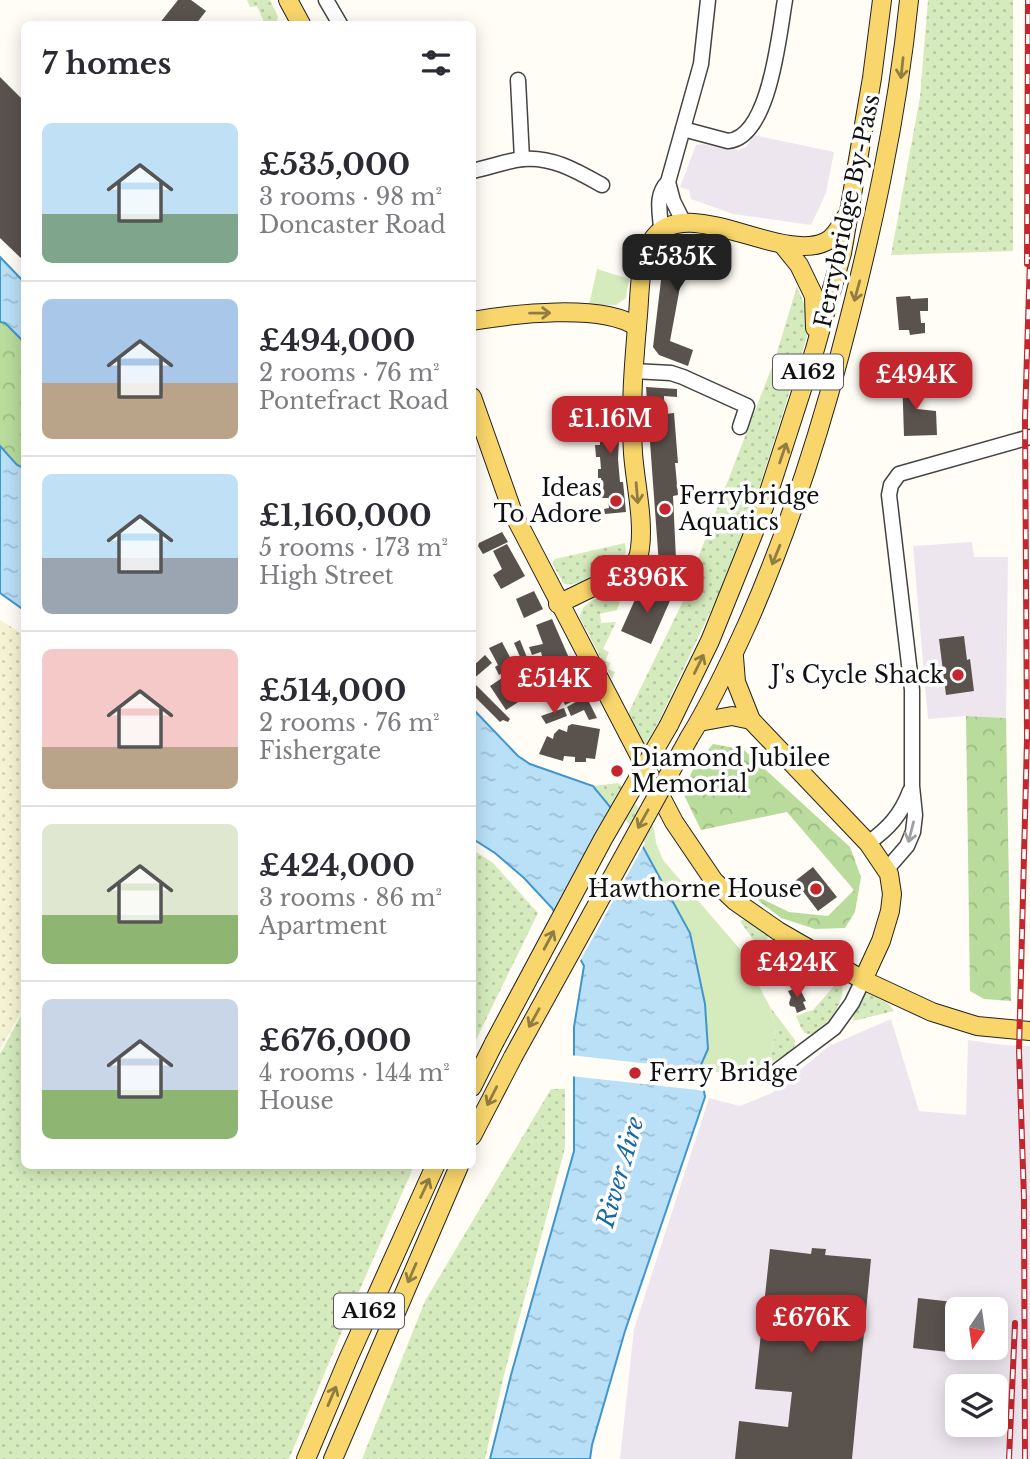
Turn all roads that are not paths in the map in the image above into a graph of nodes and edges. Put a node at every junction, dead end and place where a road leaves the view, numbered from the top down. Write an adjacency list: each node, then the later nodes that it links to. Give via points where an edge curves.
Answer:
1 (288, 0): 7 (main road)
2 (326, 0): 8 (street)
3 (708, 0): 10 (street, via 701,64)
4 (785, 0): 10 (street, via 766,99 750,129 736,141)
5 (882, 0): 15 (main road, Ferrybridge By-Pass / A162)
6 (909, 0): 29 (main road, Ferrybridge By-Pass / A162, one-way to 29, via 901,78 867,253 791,517)
7 (299, 21)
8 (338, 21)
9 (518, 80): 11 (street)
10 (683, 129): 13 (street)
11 (522, 159): 12 (street); 14 (street, via 564,164)
12 (476, 171)
13 (668, 182): 16 (street); 17 (street, via 660,195)
14 (602, 184)
15 (848, 212): 18 (main road, via 828,242 806,247); 23 (main road, Ferrybridge By-Pass / A162, via 842,253)
16 (684, 223): 17 (main road); 18 (main road)
17 (661, 228): 19 (main road, via 644,261)
18 (782, 244): 23 (main road, via 814,296)
19 (639, 299): 20 (main road, via 627,311); 22 (main road)
20 (610, 317): 21 (main road, one-way to 20, via 521,314); 22 (main road)
21 (476, 320)
22 (637, 327): 24 (main road)
23 (815, 349): 38 (main road, Ferrybridge By-Pass / A162, one-way to 23, bridge, via 710,641 764,507)
24 (633, 371): 26 (street, via 671,373 747,406); 28 (main road, one-way to 28, via 633,451 640,530 636,564)
25 (476, 408): 28 (main road, via 513,513)
26 (740, 427)
27 (1030, 437): 32 (street, via 899,474 891,485 912,690)
28 (558, 604): 35 (main road, via 674,822 714,881 756,916)
29 (734, 654): 30 (main road, via 736,682); 31 (main road, Ferrybridge By-Pass / A162)
30 (751, 720): 31 (main road, via 732,716); 33 (main road)
31 (699, 722): 39 (main road, Ferrybridge By-Pass / A162, one-way to 39, bridge)
32 (912, 786): 33 (street, via 893,823); 34 (street, one-way to 34, via 913,832)
33 (867, 843): 34 (main road)
34 (887, 869): 35 (main road, via 890,911)
35 (863, 980): 36 (main road, via 948,1019); 37 (street, via 843,1019)
36 (1030, 1031)
37 (778, 1070)
38 (476, 1079)
39 (476, 1128)
40 (434, 1169): 42 (main road, A162, one-way to 40)
41 (458, 1169): 43 (main road, A162, one-way to 43)
42 (306, 1459)
43 (333, 1459)

